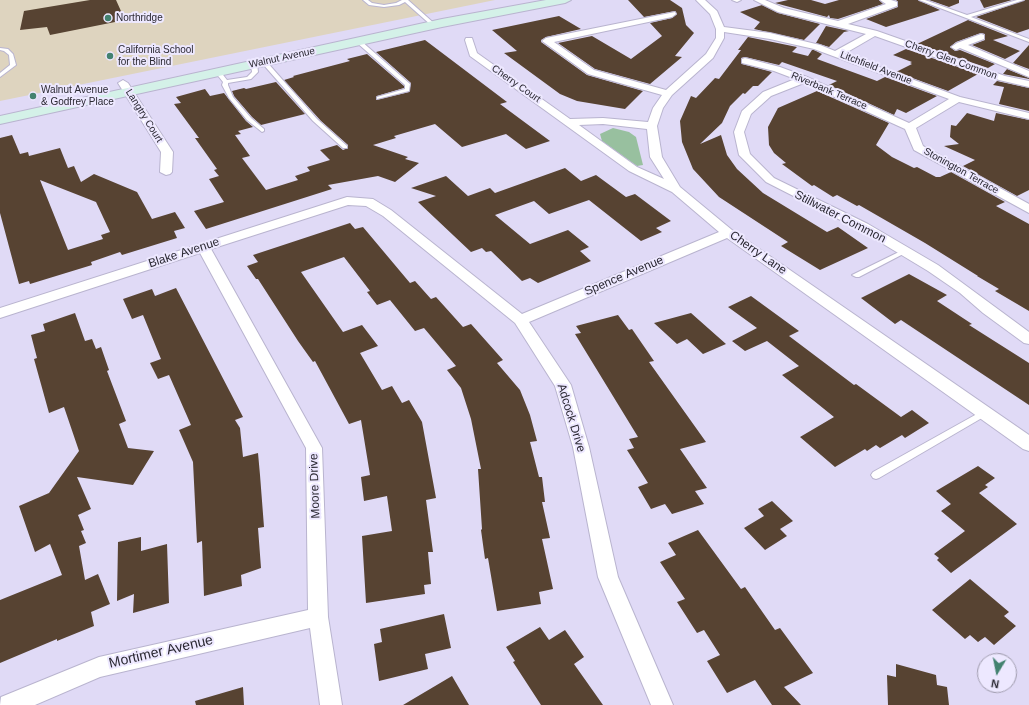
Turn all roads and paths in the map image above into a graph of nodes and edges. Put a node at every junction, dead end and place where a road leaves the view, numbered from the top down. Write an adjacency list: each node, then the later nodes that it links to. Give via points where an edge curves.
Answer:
1 (365, 0): 2 (lane, via 371,4 384,6)
2 (405, 0): 12 (lane)
3 (527, 0): 12 (main road, Walnut Avenue)
4 (565, 0): 12 (main road, Walnut Avenue)
5 (700, 0): 14 (street, via 714,13)
6 (758, 0): 13 (street, Cherry Glen Common, via 781,10)
7 (884, 0): 13 (street, via 894,4)
8 (921, 0): 11 (lane)
9 (1022, 0): 11 (lane)
10 (672, 14): 33 (street, via 619,30 546,42 591,72)
11 (967, 17): 19 (lane)
12 (431, 22): 18 (main road, Walnut Avenue); 32 (main road, Walnut Avenue)
13 (839, 24): 15 (street, Cherry Glen Common)
14 (720, 29): 22 (street, Litchfield Avenue, via 770,36); 33 (street, Cherry Lane, via 720,38 710,56)
15 (874, 33): 22 (street); 23 (street, Cherry Glen Common)
16 (981, 37): 20 (street)
17 (469, 40): 39 (street, Cherry Court, via 473,54)
18 (358, 42): 25 (main road, Walnut Avenue); 34 (lane, via 408,85 407,90)
19 (1029, 42)
20 (960, 45): 23 (street); 27 (street)
21 (0, 50): 28 (lane, via 12,54 14,65)
22 (838, 53): 35 (street, Litchfield Avenue)
23 (937, 55): 31 (street, Cherry Glen Common, via 1002,78)
24 (746, 62): 29 (street, Riverbank Terrace, via 777,69)
25 (259, 63): 26 (main road, Walnut Avenue); 30 (lane, via 253,75); 43 (lane)
26 (218, 72): 30 (lane); 32 (main road, Walnut Avenue)
27 (1029, 74)
28 (0, 75)
29 (804, 79): 41 (street, Riverbank Terrace); 50 (street, Stillwater Common, via 767,94 746,113 739,132 745,155 770,180)
30 (226, 82): 42 (lane, via 231,97 254,125)
31 (1029, 84)
32 (126, 87): 36 (main road, Walnut Avenue); 38 (main road, Walnut Avenue); 44 (street, Langtry Court, via 167,152)
33 (668, 93): 40 (street, Cherry Lane, via 658,108)
34 (379, 98)
35 (957, 99): 37 (street, Litchfield Avenue); 41 (street)
36 (0, 109)
37 (1029, 116)
38 (0, 120)
39 (570, 122): 40 (street, via 603,121); 45 (street, Cherry Court, via 634,170)
40 (652, 126): 45 (street, Cherry Lane, via 656,157)
41 (910, 127): 47 (street, Stonington Terrace, via 918,148)
42 (262, 130)
43 (345, 147)
44 (166, 172)
45 (676, 189): 48 (street, Cherry Lane)
46 (369, 202): 49 (street, Blake Avenue, via 346,201); 53 (street, Adcock Drive, via 387,213)
47 (1029, 209)
48 (728, 233): 53 (street, Spence Avenue); 55 (street, Cherry Lane)
49 (204, 247): 52 (street, Blake Avenue); 58 (street, Moore Drive, via 314,448)
50 (905, 250): 51 (lane); 54 (street, Stillwater Common, via 965,290)
51 (856, 275)
52 (0, 313)
53 (520, 320): 61 (street, Adcock Drive, via 563,385 581,447 608,577)
54 (1029, 339)
55 (984, 413): 56 (street, Cherry Lane); 57 (lane)
56 (1029, 444)
57 (876, 475)
58 (318, 617): 59 (street, Mortimer Avenue, via 99,667); 60 (street, Moore Drive)
59 (9, 705)
60 (331, 705)
61 (662, 705)

